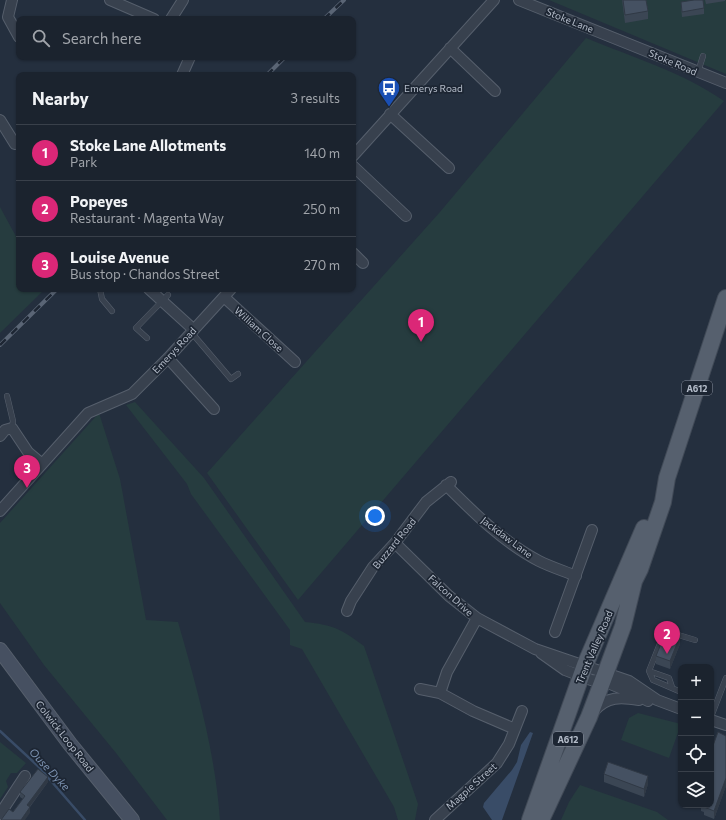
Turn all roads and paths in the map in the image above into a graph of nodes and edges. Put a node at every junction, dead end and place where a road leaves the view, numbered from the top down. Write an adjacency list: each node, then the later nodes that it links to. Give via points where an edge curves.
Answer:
1 (12, 0): 8 (street, via 8,17)
2 (110, 0): 6 (street)
3 (183, 0): 7 (street)
4 (494, 0): 10 (street)
5 (519, 0): 9 (street, Stoke Lane)
6 (147, 16)
7 (173, 16)
8 (16, 32)
9 (621, 40): 14 (street, Stoke Road)
10 (450, 48): 16 (street); 17 (street)
11 (703, 56): 14 (lane)
12 (189, 60): 13 (street)
13 (183, 72)
14 (698, 72): 15 (street, Stoke Road)
15 (724, 83)
16 (495, 91)
17 (390, 114): 20 (street); 21 (street)
18 (0, 120): 19 (street)
19 (15, 144)
20 (356, 153)
21 (449, 168)
22 (356, 169): 23 (street)
23 (406, 217)
24 (356, 256): 25 (street)
25 (364, 263)
26 (101, 292): 31 (lane, via 102,299)
27 (154, 292): 29 (street)
28 (227, 292): 32 (street, Emerys Road); 35 (street, William Close)
29 (165, 298): 32 (street); 33 (lane, via 136,328)
30 (726, 298): 42 (main road, Trent Valley Road / A612)
31 (112, 311)
32 (192, 331): 34 (street, Emerys Road); 36 (lane, via 231,379)
33 (147, 338)
34 (168, 358): 38 (street); 41 (street, Emerys Road, via 132,394 88,413)
35 (295, 362)
36 (238, 374)
37 (7, 396): 39 (lane, via 13,421)
38 (214, 409)
39 (12, 428): 40 (street); 41 (street, via 28,452)
40 (0, 436)
41 (41, 463): 44 (street, Emerys Road)
42 (667, 478): 53 (main road, Trent Valley Road / A612, via 656,500); 53 (main road, Trent Valley Road / A612, via 663,502 629,596 623,626)
43 (448, 484): 46 (street, Buzzard Road, via 426,502); 47 (street, Jackdaw Lane, via 460,501 519,548 539,561)
44 (0, 511)
45 (592, 530): 47 (street)
46 (395, 543): 48 (street, Buzzard Road, via 373,567); 49 (street, Falcon Drive, via 449,596)
47 (576, 576): 50 (street)
48 (347, 611)
49 (477, 618): 53 (street, Falcon Drive, via 536,648 565,670); 57 (street, via 447,672)
50 (555, 632)
51 (695, 640): 56 (lane, via 665,631 649,671 653,680)
52 (0, 650): 68 (main road, Colwick Loop Road, via 70,744)
53 (594, 674): 58 (street, Falcon Drive, via 629,681); 62 (main road, Trent Valley Road / A612); 70 (main road, Trent Valley Road / A612, via 538,796)
54 (726, 678): 60 (lane)
55 (420, 690): 57 (street)
56 (678, 690)
57 (440, 693): 65 (street)
58 (652, 700): 59 (street); 62 (street, via 610,699 600,704)
59 (678, 708)
60 (714, 709)
61 (522, 711): 65 (street, Magpie Street)
62 (589, 717): 71 (main road, Trent Valley Road / A612)
63 (714, 721): 64 (street)
64 (726, 725)
65 (515, 729): 69 (street, Magpie Street, via 506,751 494,766)
66 (25, 776): 67 (street)
67 (0, 814)
68 (132, 820)
69 (435, 820)
70 (530, 820)
71 (541, 820)

